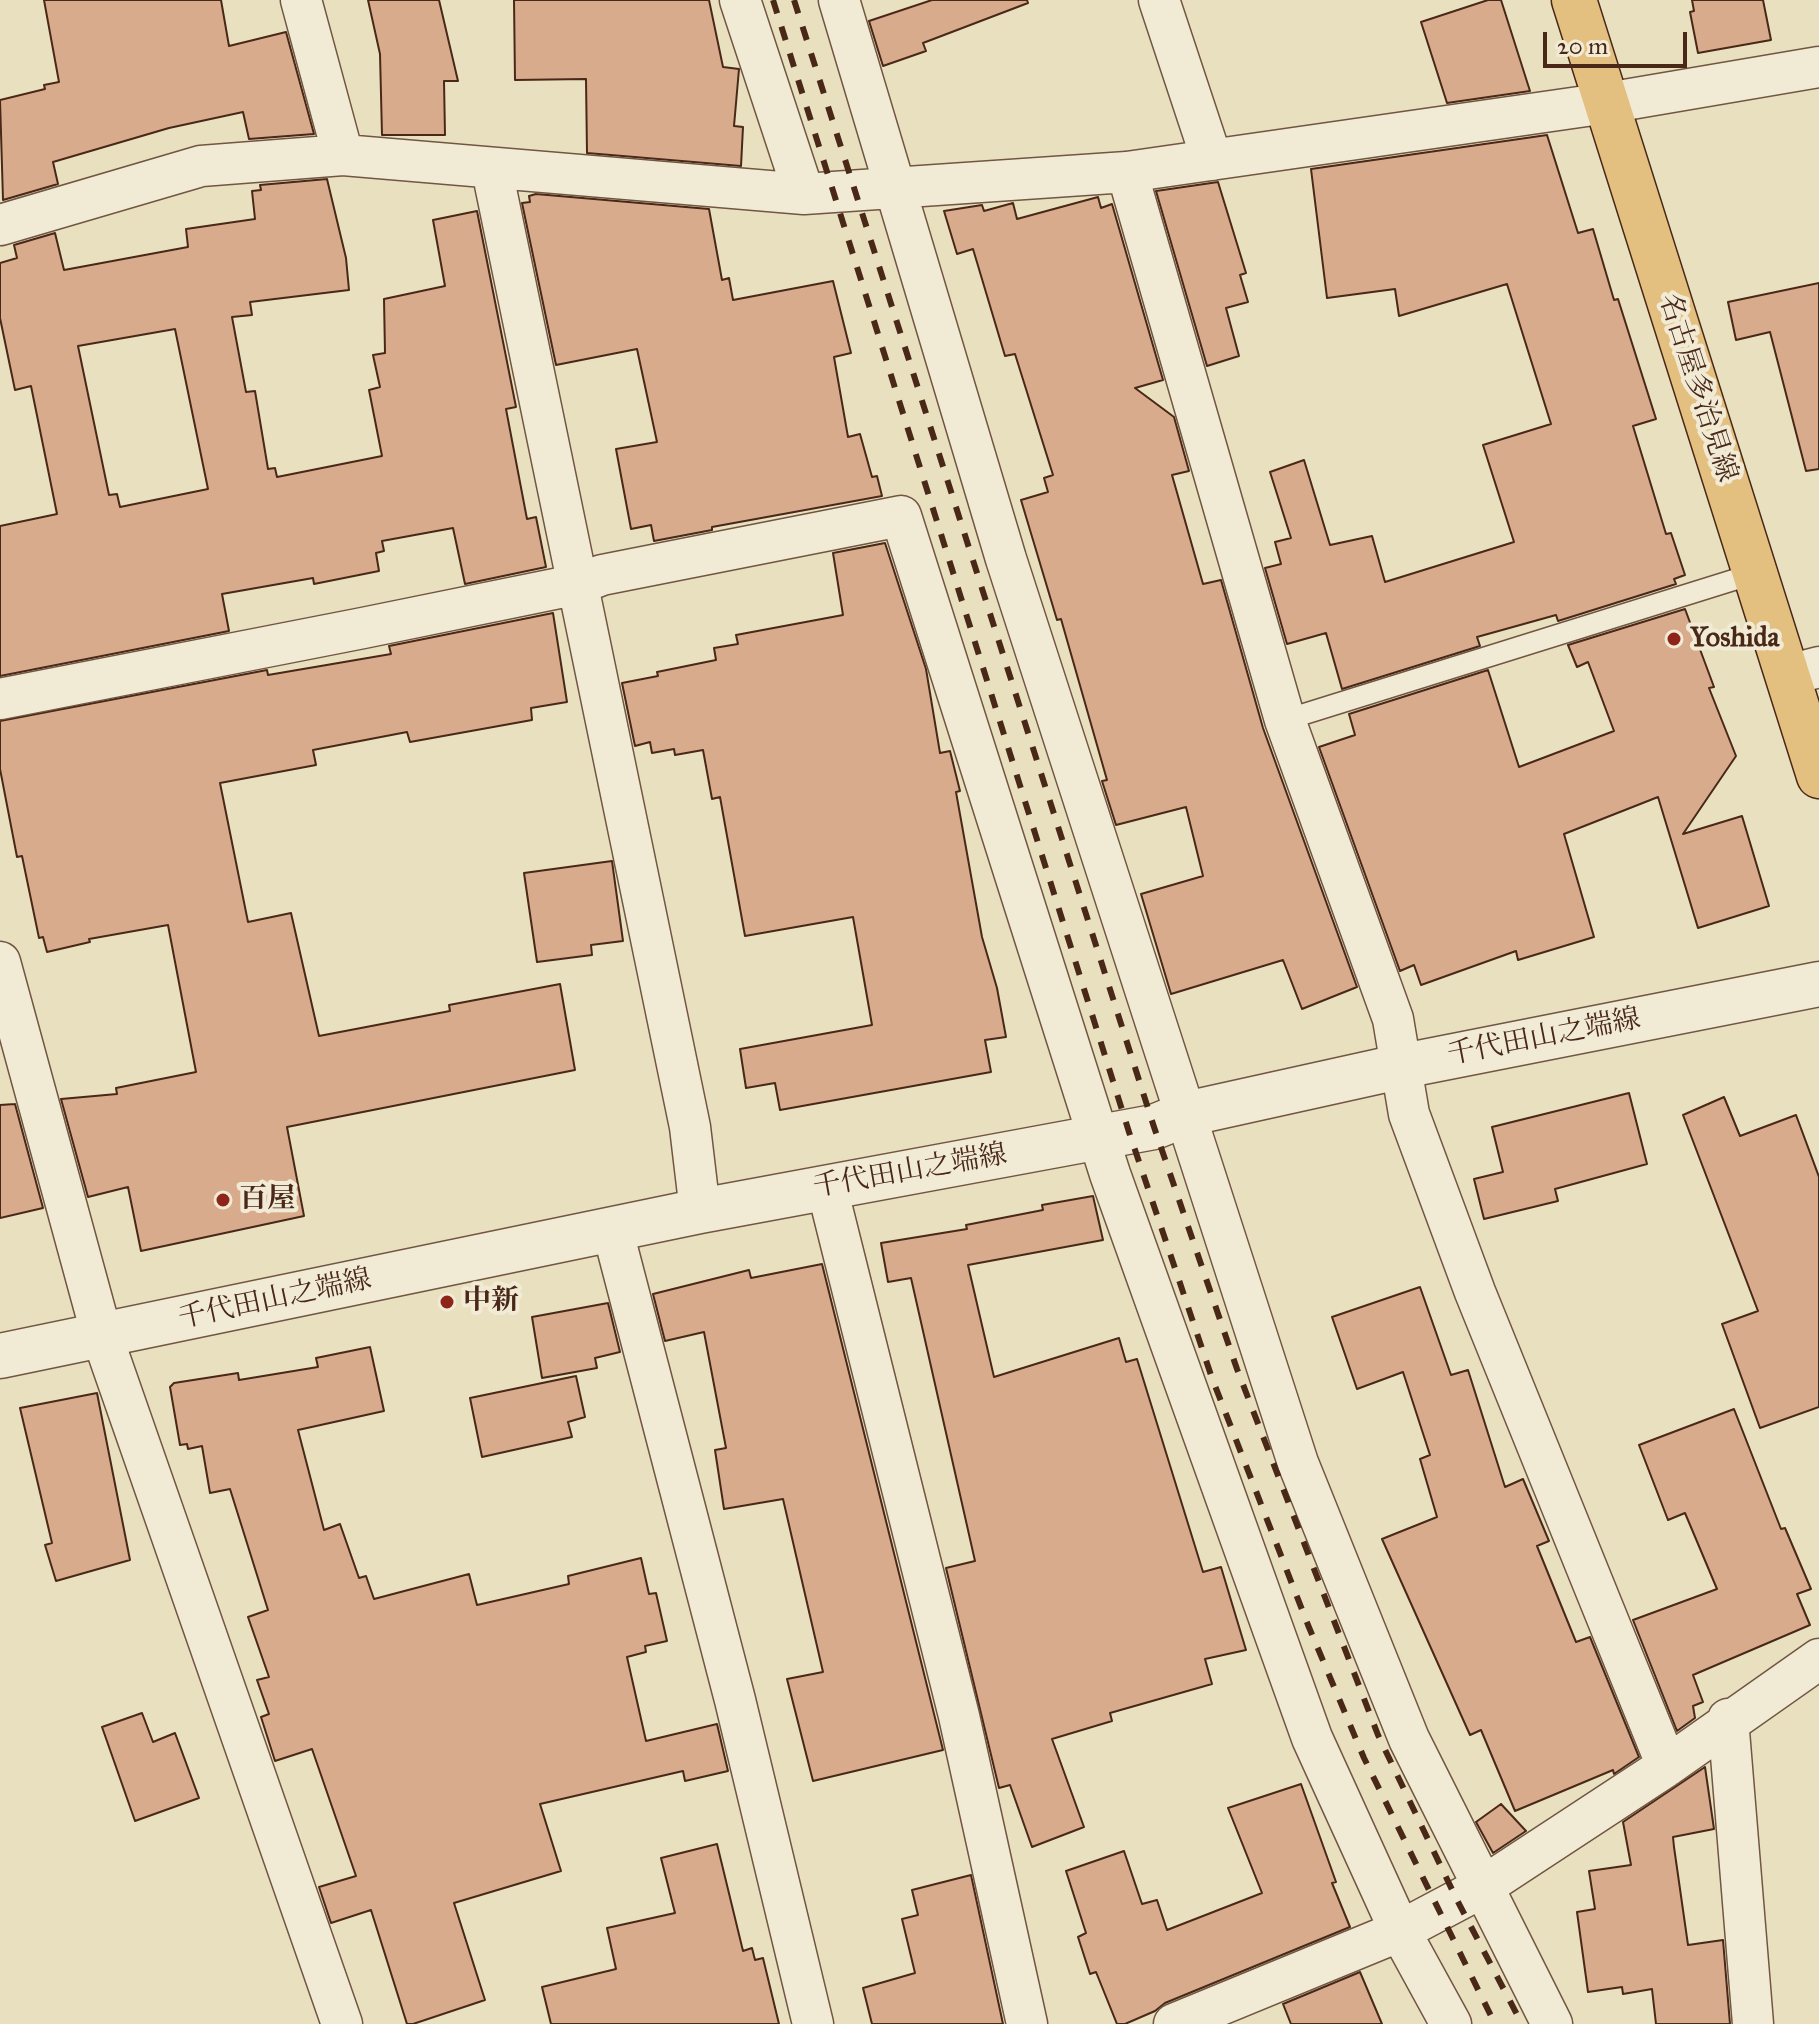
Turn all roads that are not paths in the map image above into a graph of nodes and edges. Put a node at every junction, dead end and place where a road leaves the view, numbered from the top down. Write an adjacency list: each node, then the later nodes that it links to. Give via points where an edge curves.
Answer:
1 (301, 0): 8 (street)
2 (740, 0): 13 (street)
3 (839, 0): 12 (street)
4 (1159, 0): 9 (street)
5 (1574, 0): 7 (main road, 名古屋多治見線)
6 (1819, 67): 7 (street)
7 (1607, 103): 9 (street); 15 (main road, 名古屋多治見線)
8 (343, 155): 10 (street); 14 (street, via 201,166)
9 (1212, 160): 11 (street)
10 (492, 170): 13 (street); 16 (street)
11 (1127, 172): 12 (street); 19 (street)
12 (897, 186): 13 (street); 24 (street, via 1006,559)
13 (804, 194)
14 (0, 225)
15 (1756, 573): 17 (main road, 名古屋多治見線); 19 (lane)
16 (579, 584): 18 (street); 25 (street, via 602,575 901,516); 27 (street, via 690,1127)
17 (1803, 671): 20 (main road, 名古屋多治見線)
18 (0, 699)
19 (1285, 720): 23 (street, via 1393,1019)
20 (1819, 776)
21 (0, 962): 29 (street)
22 (1819, 984): 23 (street, 千代田山之端線)
23 (1403, 1066): 24 (street, 千代田山之端線); 33 (street, via 1409,1114 1426,1164)
24 (1186, 1114): 25 (street, 千代田山之端線, via 1154,1127); 34 (street, via 1298,1463 1409,1739)
25 (1099, 1137): 26 (street, 千代田山之端線); 35 (street, via 1312,1738)
26 (827, 1188): 27 (street, 千代田山之端線); 38 (street, via 959,1716)
27 (700, 1211): 28 (street, 千代田山之端線)
28 (613, 1232): 29 (street, 千代田山之端線); 37 (street)
29 (102, 1336): 30 (street, 千代田山之端線); 36 (street)
30 (0, 1356)
31 (1819, 1659): 32 (street)
32 (1728, 1719): 33 (street); 42 (street)
33 (1667, 1766): 34 (street)
34 (1481, 1888): 35 (street); 41 (street)
35 (1400, 1931): 39 (street); 40 (street)
36 (342, 2024)
37 (813, 2024)
38 (1027, 2024)
39 (1174, 2024)
40 (1451, 2024)
41 (1552, 2024)
42 (1753, 2024)

